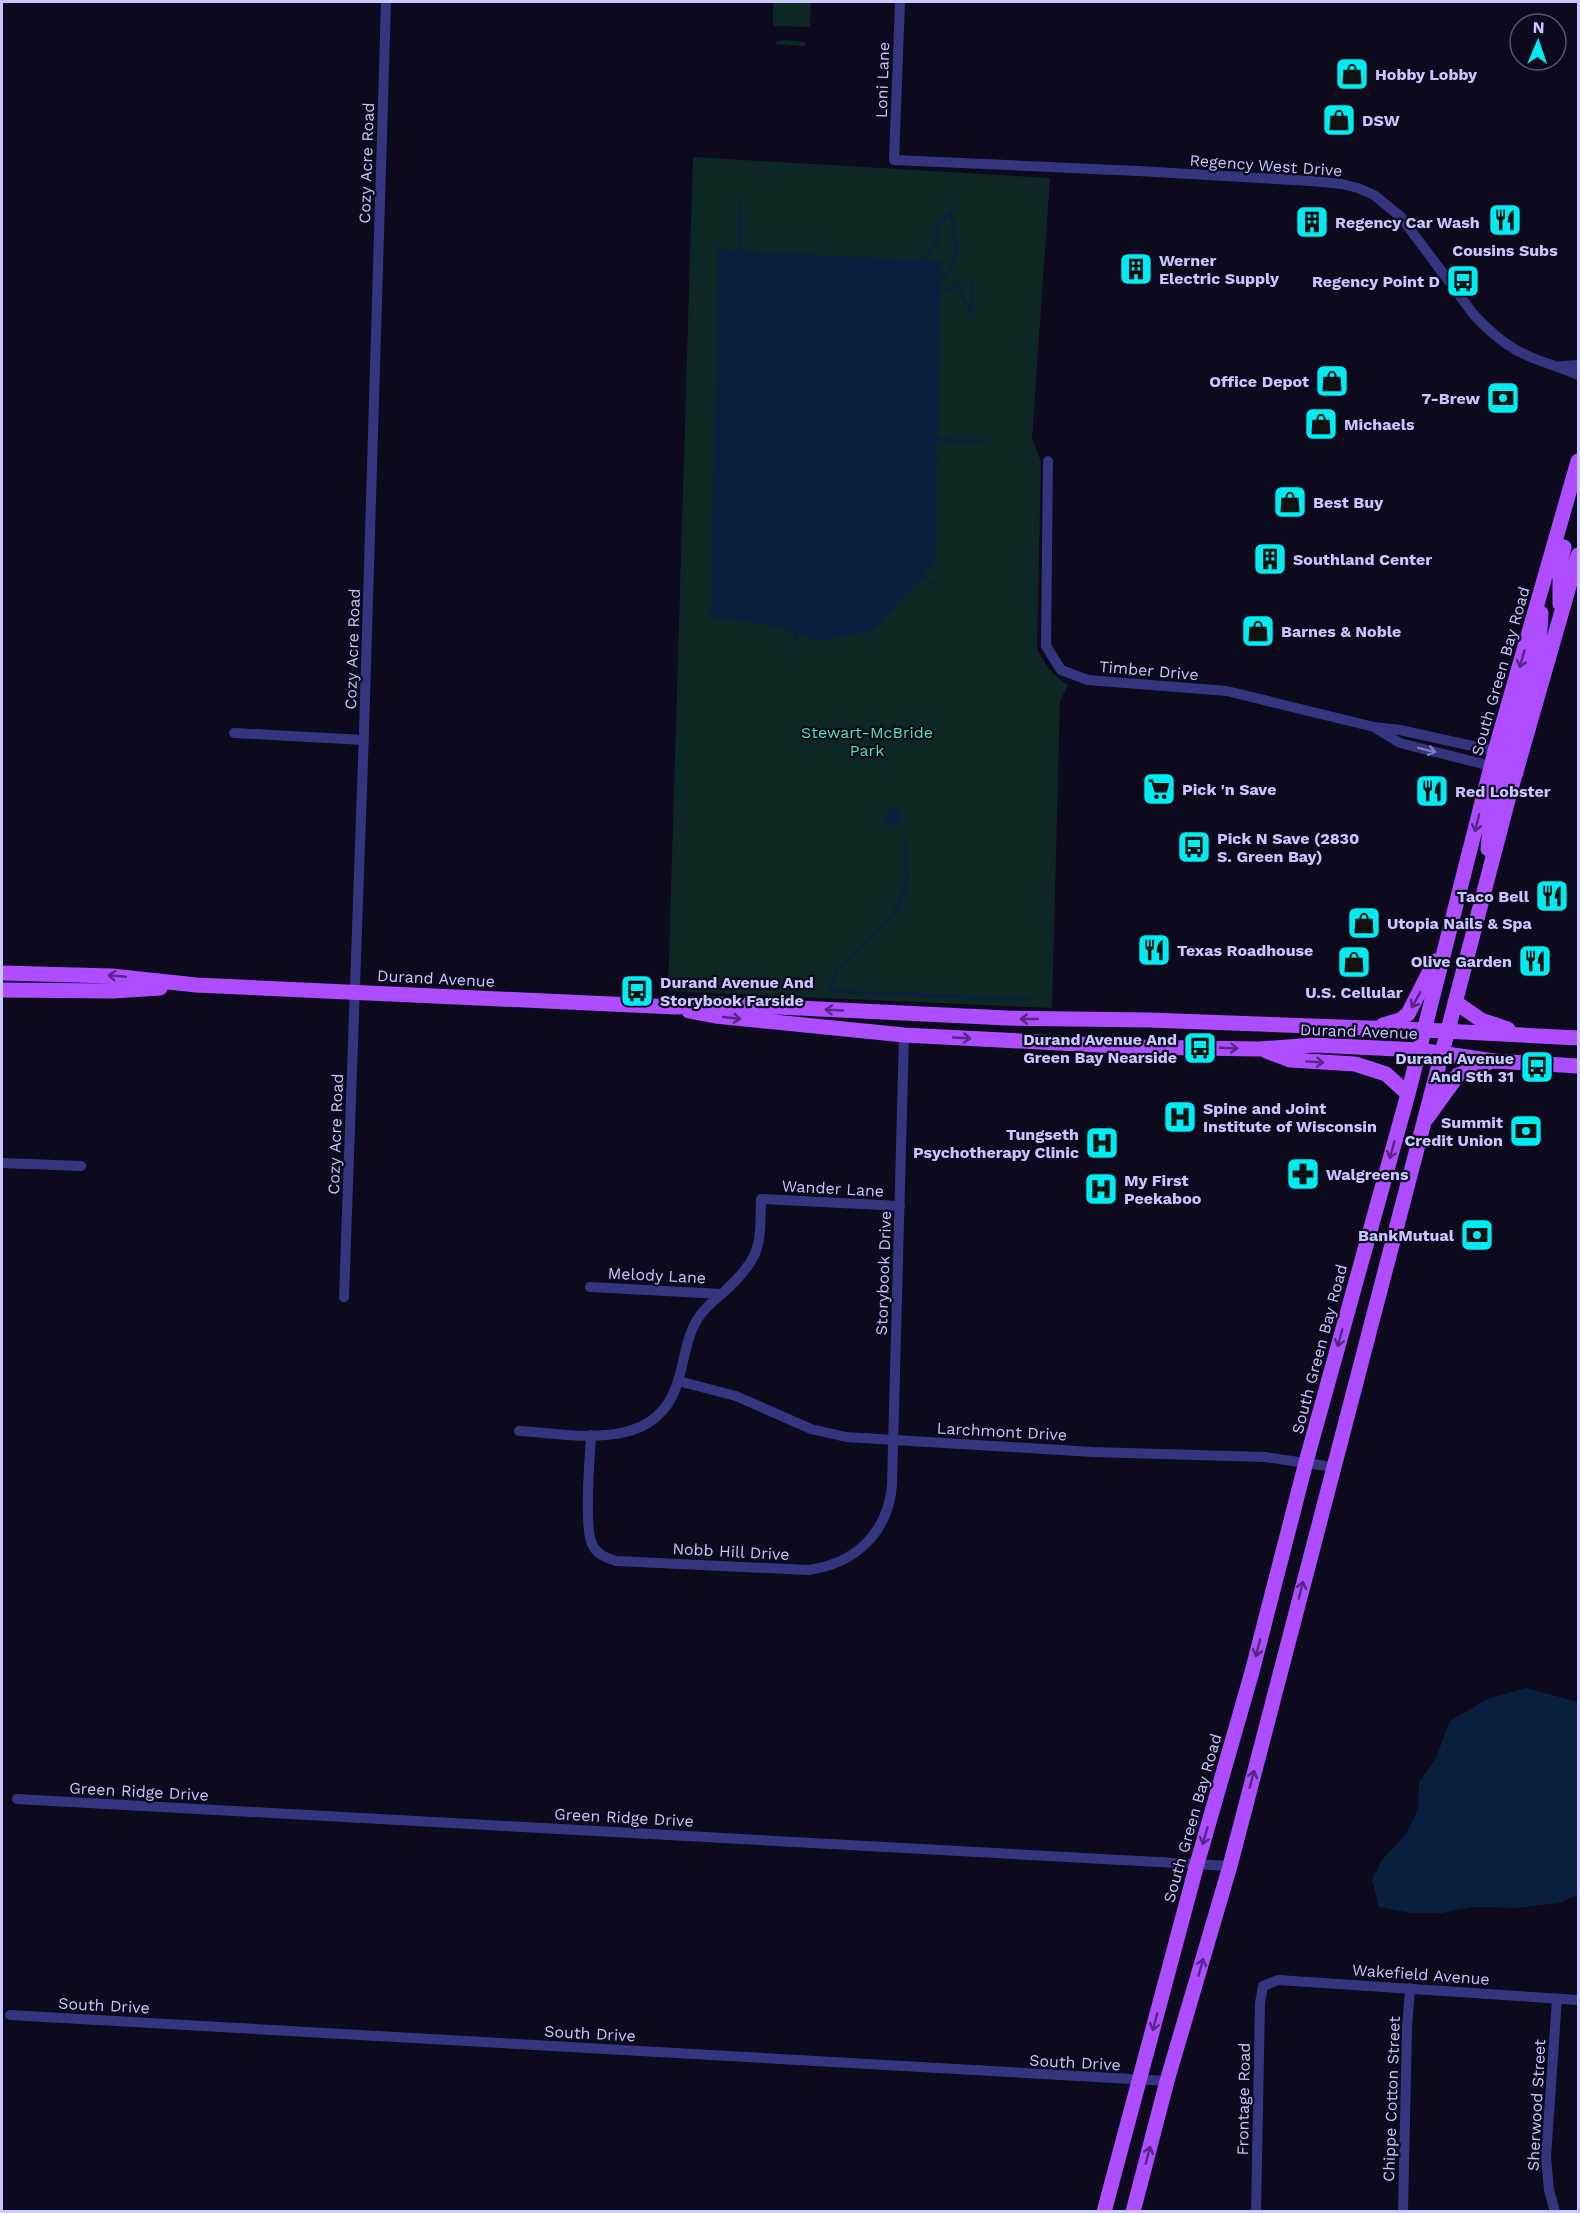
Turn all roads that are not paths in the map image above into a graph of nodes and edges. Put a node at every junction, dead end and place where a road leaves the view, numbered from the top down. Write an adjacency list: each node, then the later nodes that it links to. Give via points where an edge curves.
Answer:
1 (386, 2): 14 (street, Cozy Acre Road)
2 (900, 2): 3 (street, Loni Lane)
3 (894, 160): 5 (street, Regency West Drive, via 1149,171 1358,188 1374,195 1401,218 1485,327 1527,355)
4 (1578, 365): 5 (street, Regency West Drive)
5 (1560, 366): 6 (street, Regency West Drive)
6 (1578, 375)
7 (1048, 461): 12 (street, Timber Drive, via 1045,637 1046,646 1061,670 1088,680 1227,692)
8 (1578, 461): 15 (main road, South Green Bay Road, one-way to 15, via 1544,582)
9 (1578, 496): 11 (main road, via 1560,564)
10 (1578, 555): 11 (main road, South Green Bay Road)
11 (1560, 622): 15 (main road, South Green Bay Road)
12 (1374, 727): 15 (street, Timber Drive); 16 (street, Timber Drive, one-way to 16, via 1400,743)
13 (234, 733): 14 (street)
14 (364, 740): 21 (street, Cozy Acre Road)
15 (1508, 754): 16 (main road, South Green Bay Road); 16 (main road, South Green Bay Road)
16 (1504, 769): 17 (main road, South Green Bay Road, one-way to 17); 22 (main road, South Green Bay Road, via 1484,895)
17 (1450, 928): 26 (main road, one-way to 26, via 1408,1014); 27 (main road, South Green Bay Road)
18 (2, 973): 19 (main road, Durand Avenue, one-way to 18, via 112,976)
19 (196, 985): 20 (main road, Durand Avenue, via 112,991); 21 (main road, Durand Avenue)
20 (2, 990)
21 (355, 993): 23 (main road, Durand Avenue); 46 (street, Cozy Acre Road)
22 (1455, 1002): 28 (main road, South Green Bay Road); 30 (main road, via 1481,1020)
23 (675, 1007): 24 (main road, Durand Avenue, one-way to 23, via 716,1004); 29 (main road, Durand Avenue, one-way to 29, via 715,1016)
24 (1088, 1020): 25 (main road, Durand Avenue); 32 (main road)
25 (1149, 1020): 26 (main road, Durand Avenue); 33 (main road, via 1127,1033 1129,1041)
26 (1371, 1028): 27 (main road, Durand Avenue)
27 (1425, 1030): 28 (main road, Durand Avenue); 35 (main road, South Green Bay Road)
28 (1447, 1032): 30 (main road, Durand Avenue); 36 (main road, South Green Bay Road)
29 (904, 1035): 32 (main road, Durand Avenue, one-way to 32); 43 (street, Storybook Drive)
30 (1528, 1036): 31 (main road, Durand Avenue)
31 (1578, 1038)
32 (1066, 1043): 33 (main road, Durand Avenue)
33 (1137, 1047): 34 (main road, Durand Avenue, one-way to 34)
34 (1259, 1049): 35 (main road, Durand Avenue, via 1315,1045); 39 (main road, one-way to 39, via 1290,1060 1355,1064 1386,1074)
35 (1419, 1050): 36 (main road, Durand Avenue); 39 (main road, South Green Bay Road)
36 (1441, 1052): 37 (main road, Durand Avenue); 40 (main road, South Green Bay Road)
37 (1494, 1061): 38 (main road, Durand Avenue); 40 (main road, via 1458,1075)
38 (1578, 1066)
39 (1408, 1094): 51 (main road, South Green Bay Road, one-way to 51)
40 (1422, 1126): 52 (main road, South Green Bay Road)
41 (2, 1163): 42 (street)
42 (81, 1166)
43 (900, 1206): 45 (street, Wander Lane, via 761,1199 756,1255); 50 (street, Storybook Drive)
44 (590, 1287): 45 (street, Melody Lane)
45 (722, 1294): 47 (street, Wander Lane, via 695,1325)
46 (344, 1297)
47 (678, 1381): 49 (street, Wander Lane, via 664,1409 645,1425 622,1434); 50 (street, Larchmont Drive, via 736,1396 820,1432)
48 (519, 1431): 49 (street, Wander Lane)
49 (591, 1435): 50 (street, Nobb Hill Drive, via 588,1531 593,1547 606,1558 808,1570 851,1557 874,1536 891,1495)
50 (894, 1440): 51 (street, Larchmont Drive)
51 (1306, 1462): 52 (street, Larchmont Drive); 54 (main road, South Green Bay Road, one-way to 54)
52 (1333, 1467): 55 (main road, South Green Bay Road, one-way to 52)
53 (17, 1799): 54 (street, Green Ridge Drive)
54 (1197, 1864): 55 (street, Green Ridge Drive); 61 (main road, South Green Bay Road, one-way to 61)
55 (1230, 1866): 62 (main road, South Green Bay Road, one-way to 55)
56 (1263, 1986): 57 (street, Wakefield Avenue, via 1278,1980); 65 (street, Frontage Road)
57 (1410, 1988): 58 (street, Wakefield Avenue); 66 (street, Chippe Cotton Street)
58 (1557, 1999): 59 (street, Wakefield Avenue); 67 (street, Sherwood Street, via 1546,2157)
59 (1578, 2000)
60 (10, 2014): 61 (street, South Drive)
61 (1139, 2080): 62 (street, South Drive); 63 (main road, South Green Bay Road)
62 (1167, 2081): 64 (main road, South Green Bay Road, one-way to 62)
63 (1104, 2211)
64 (1133, 2211)
65 (1256, 2211)
66 (1403, 2211)
67 (1555, 2211)

